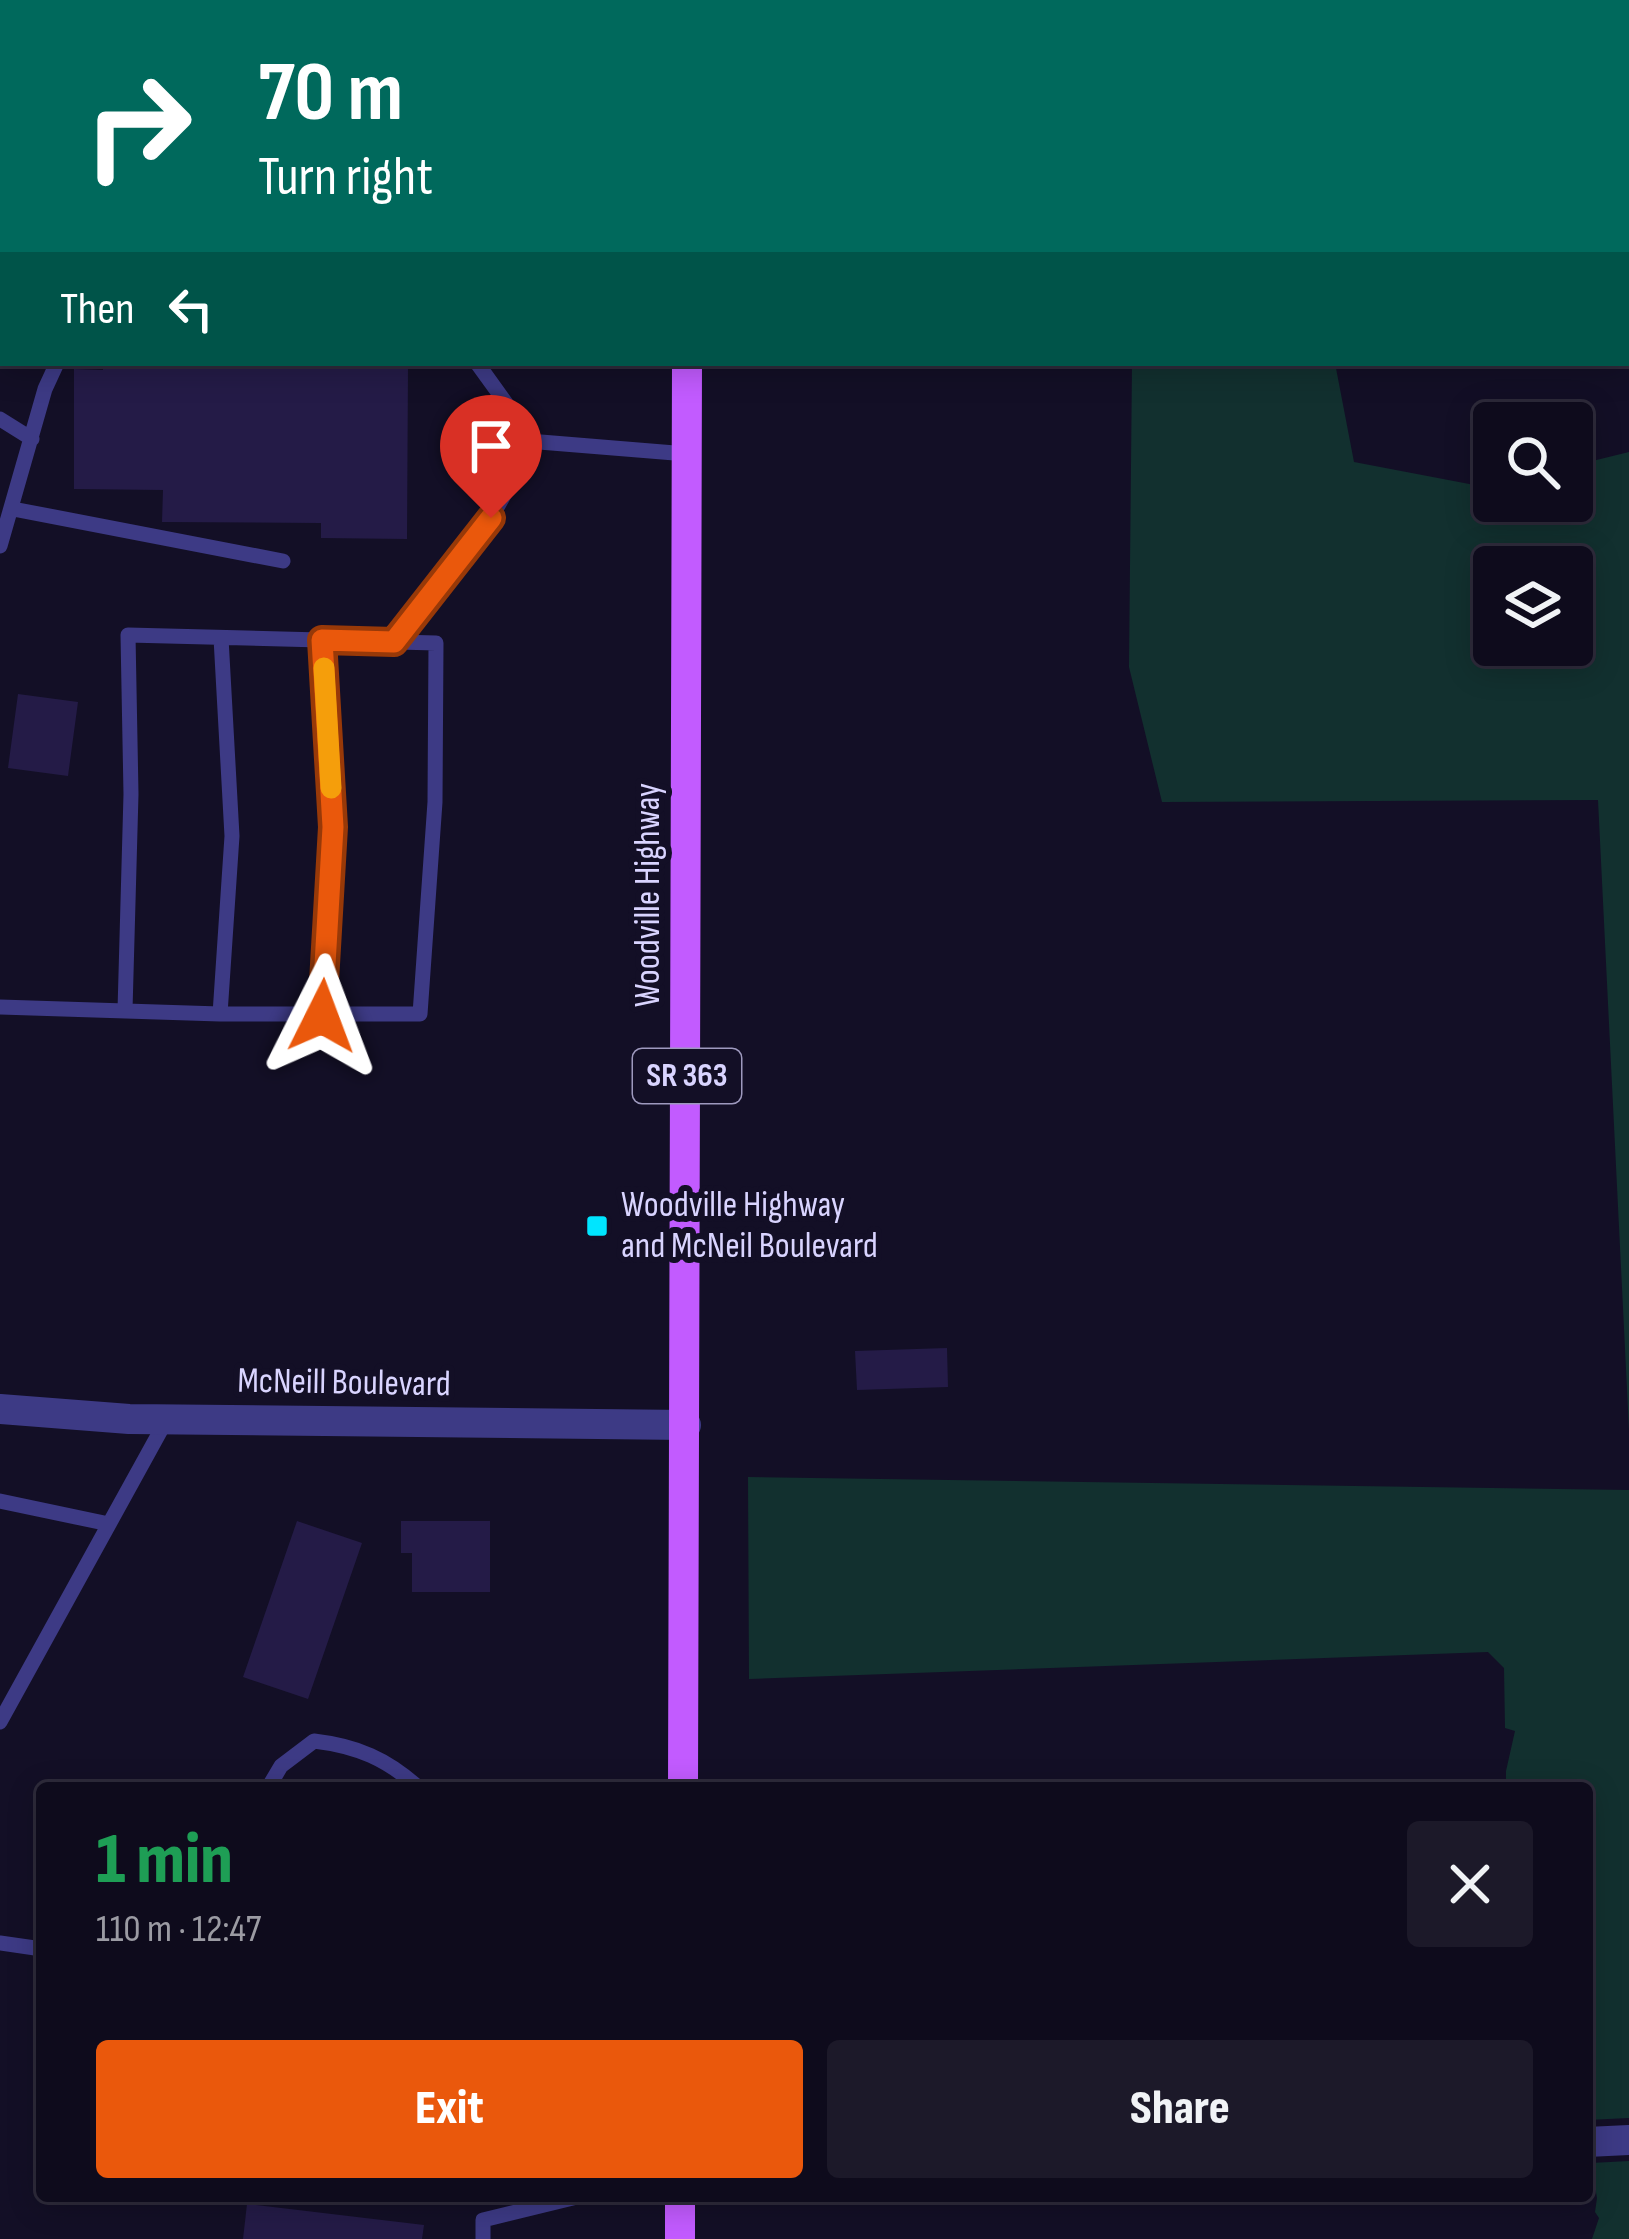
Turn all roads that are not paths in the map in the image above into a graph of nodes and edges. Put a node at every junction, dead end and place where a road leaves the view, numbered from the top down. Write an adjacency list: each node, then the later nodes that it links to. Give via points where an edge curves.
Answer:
1 (56, 366): 6 (lane)
2 (479, 366): 7 (lane)
3 (688, 366): 8 (main road, Woodville Highway / SR 363)
4 (0, 419): 6 (lane)
5 (467, 436): 7 (lane)
6 (32, 439): 9 (lane)
7 (534, 442): 8 (lane); 14 (lane, via 491,518)
8 (687, 454): 21 (main road, Woodville Highway / SR 363)
9 (13, 508): 10 (lane); 11 (lane)
10 (0, 546)
11 (283, 561)
12 (221, 638): 13 (lane); 16 (lane, via 128,635); 17 (lane, via 232,836)
13 (322, 640): 14 (lane); 18 (lane, via 333,827)
14 (394, 642): 18 (lane, via 436,643 420,1014)
15 (0, 1006): 16 (lane)
16 (125, 1010): 17 (lane)
17 (220, 1014): 18 (lane)
18 (322, 1016)
19 (0, 1409): 20 (street, McNeill Boulevard)
20 (167, 1419): 21 (street, McNeill Boulevard); 23 (lane)
21 (686, 1426): 27 (main road, Woodville Highway / SR 363)
22 (0, 1501): 23 (lane)
23 (109, 1524): 24 (lane)
24 (0, 1722)
25 (271, 1782): 26 (lane, via 314,1742 388,1761)
26 (412, 1782)
27 (683, 1782)
28 (0, 1943): 29 (lane)
29 (36, 1948)
30 (1629, 2140): 31 (street)
31 (1593, 2142)
32 (680, 2202): 35 (main road)
33 (508, 2204): 34 (lane, via 483,2220)
34 (483, 2239)
35 (680, 2239)

